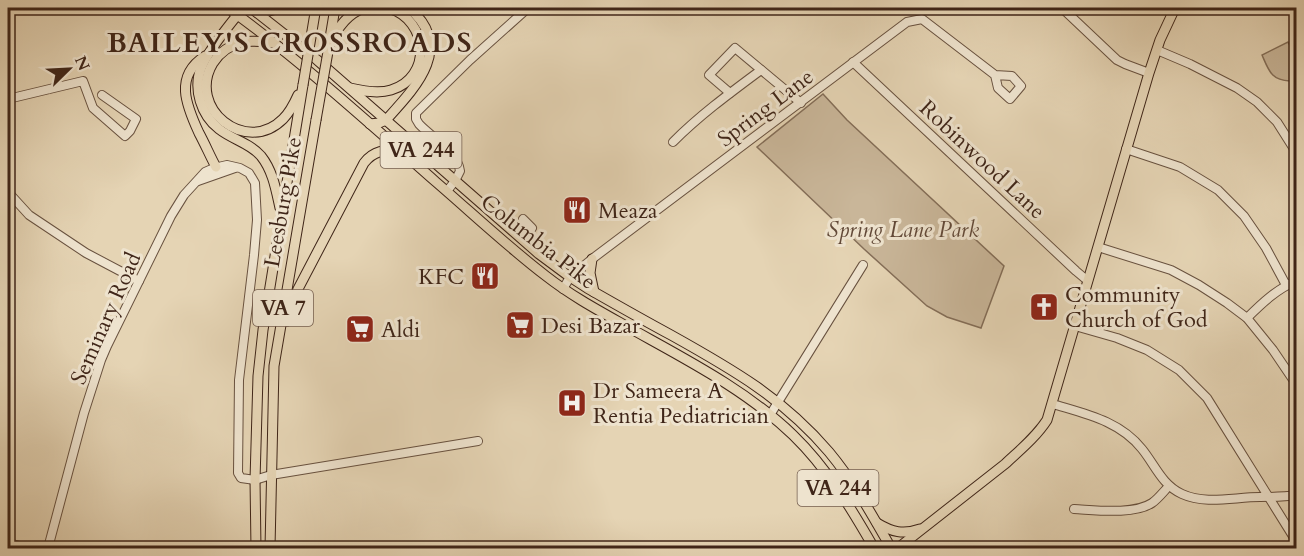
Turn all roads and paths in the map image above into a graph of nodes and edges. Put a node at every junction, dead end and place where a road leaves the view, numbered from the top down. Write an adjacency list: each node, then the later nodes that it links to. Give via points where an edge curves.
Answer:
1 (228, 8): 12 (main road, Columbia Pike / VA 244)
2 (280, 8): 10 (main road)
3 (333, 8): 13 (main road)
4 (364, 8): 13 (main road)
5 (388, 8): 22 (main road, via 405,16 416,28 421,47 418,63 409,80 394,89 380,92)
6 (409, 8): 27 (main road, via 427,32 428,63 420,80)
7 (528, 8): 36 (street, via 416,113 421,127 457,160 460,170)
8 (1062, 8): 19 (street, via 1117,60)
9 (1175, 8): 15 (main road)
10 (253, 9): 22 (main road, Columbia Pike / VA 244)
11 (315, 10): 21 (main road, Leesburg Pike / VA 7, bridge)
12 (241, 11): 14 (main road, Columbia Pike / VA 244); 16 (main road)
13 (333, 28): 54 (main road, Leesburg Pike / VA 7, bridge)
14 (275, 43): 21 (main road, via 244,42 221,53 207,84 208,99 215,112 234,129 267,129 293,107); 28 (main road, Columbia Pike / VA 244)
15 (1157, 50): 19 (main road); 32 (street, via 1237,88 1257,102 1277,122)
16 (210, 53): 33 (main road, via 192,66 185,94 189,112); 39 (main road, via 199,76 199,97 206,116 221,131 262,157)
17 (853, 62): 20 (street, Spring Lane, via 901,27 922,19); 26 (street, Spring Lane); 47 (street, Robinwood Lane)
18 (761, 70): 23 (street); 23 (street, via 735,48 709,75); 26 (street)
19 (1149, 73): 30 (main road)
20 (995, 75)
21 (303, 85): 39 (main road, Leesburg Pike / VA 7)
22 (349, 88): 27 (main road, Columbia Pike / VA 244)
23 (729, 93): 29 (street)
24 (102, 95): 25 (street, via 136,119 125,136 93,108 83,81)
25 (8, 99)
26 (801, 103): 43 (street, Spring Lane)
27 (386, 120): 28 (main road); 36 (main road, Columbia Pike / VA 244)
28 (370, 124): 31 (main road, Columbia Pike / VA 244)
29 (674, 142)
30 (1126, 149): 42 (main road); 49 (street, via 1180,167 1218,190 1244,216)
31 (400, 150): 37 (main road, Columbia Pike / VA 244); 54 (main road, via 377,152 364,163 298,290)
32 (1296, 152)
33 (216, 167): 34 (street); 35 (street, Seminary Road)
34 (235, 168): 35 (street); 61 (street, via 252,177 256,194 254,255 239,380 238,439 239,475)
35 (198, 181): 46 (street, Seminary Road, via 171,216)
36 (455, 181): 37 (street); 41 (main road, Columbia Pike / VA 244)
37 (447, 191): 50 (main road, Columbia Pike / VA 244)
38 (8, 192): 46 (street, via 29,215 86,253)
39 (282, 213): 61 (main road, Leesburg Pike / VA 7, via 258,376)
40 (523, 219): 41 (street, via 532,228)
41 (523, 240): 45 (main road, Columbia Pike / VA 244)
42 (1098, 247): 47 (main road); 52 (street, via 1171,270)
43 (592, 259): 45 (street, Spring Lane); 51 (main road)
44 (863, 265): 56 (street)
45 (570, 277): 50 (street, Spring Lane); 51 (main road, Columbia Pike / VA 244)
46 (139, 281): 71 (street, Seminary Road, via 100,360)
47 (1088, 281): 53 (main road)
48 (1296, 281): 49 (street)
49 (1286, 285): 52 (street)
50 (562, 289): 58 (main road, Columbia Pike / VA 244, via 713,376)
51 (594, 292): 56 (main road, Columbia Pike / VA 244, via 731,369)
52 (1247, 318): 55 (street)
53 (1075, 326): 57 (main road); 64 (street, via 1147,350 1179,370 1207,398)
54 (274, 366): 60 (main road, Leesburg Pike / VA 7)
55 (1296, 384)
56 (779, 402): 58 (street); 66 (main road, Columbia Pike / VA 244, via 838,463)
57 (1053, 404): 62 (street, via 1116,426 1143,450); 67 (main road, via 1042,428 1021,450)
58 (770, 415): 76 (main road, Columbia Pike / VA 244, via 829,476)
59 (478, 441): 60 (street)
60 (271, 475): 61 (street); 73 (main road, Leesburg Pike / VA 7)
61 (255, 480): 72 (main road, Leesburg Pike / VA 7)
62 (1169, 486): 64 (street, via 1199,499); 65 (street, via 1152,504 1135,510)
63 (1296, 495): 64 (street)
64 (1270, 497): 68 (street)
65 (1074, 509)
66 (877, 523): 67 (main road, via 900,533); 77 (main road, Columbia Pike / VA 244)
67 (923, 528): 78 (main road)
68 (1296, 541)
69 (8, 543): 70 (street)
70 (28, 549)
71 (48, 549)
72 (256, 549)
73 (270, 549)
74 (621, 549): 75 (main road)
75 (646, 549)
76 (874, 549)
77 (891, 549)
78 (898, 549)

